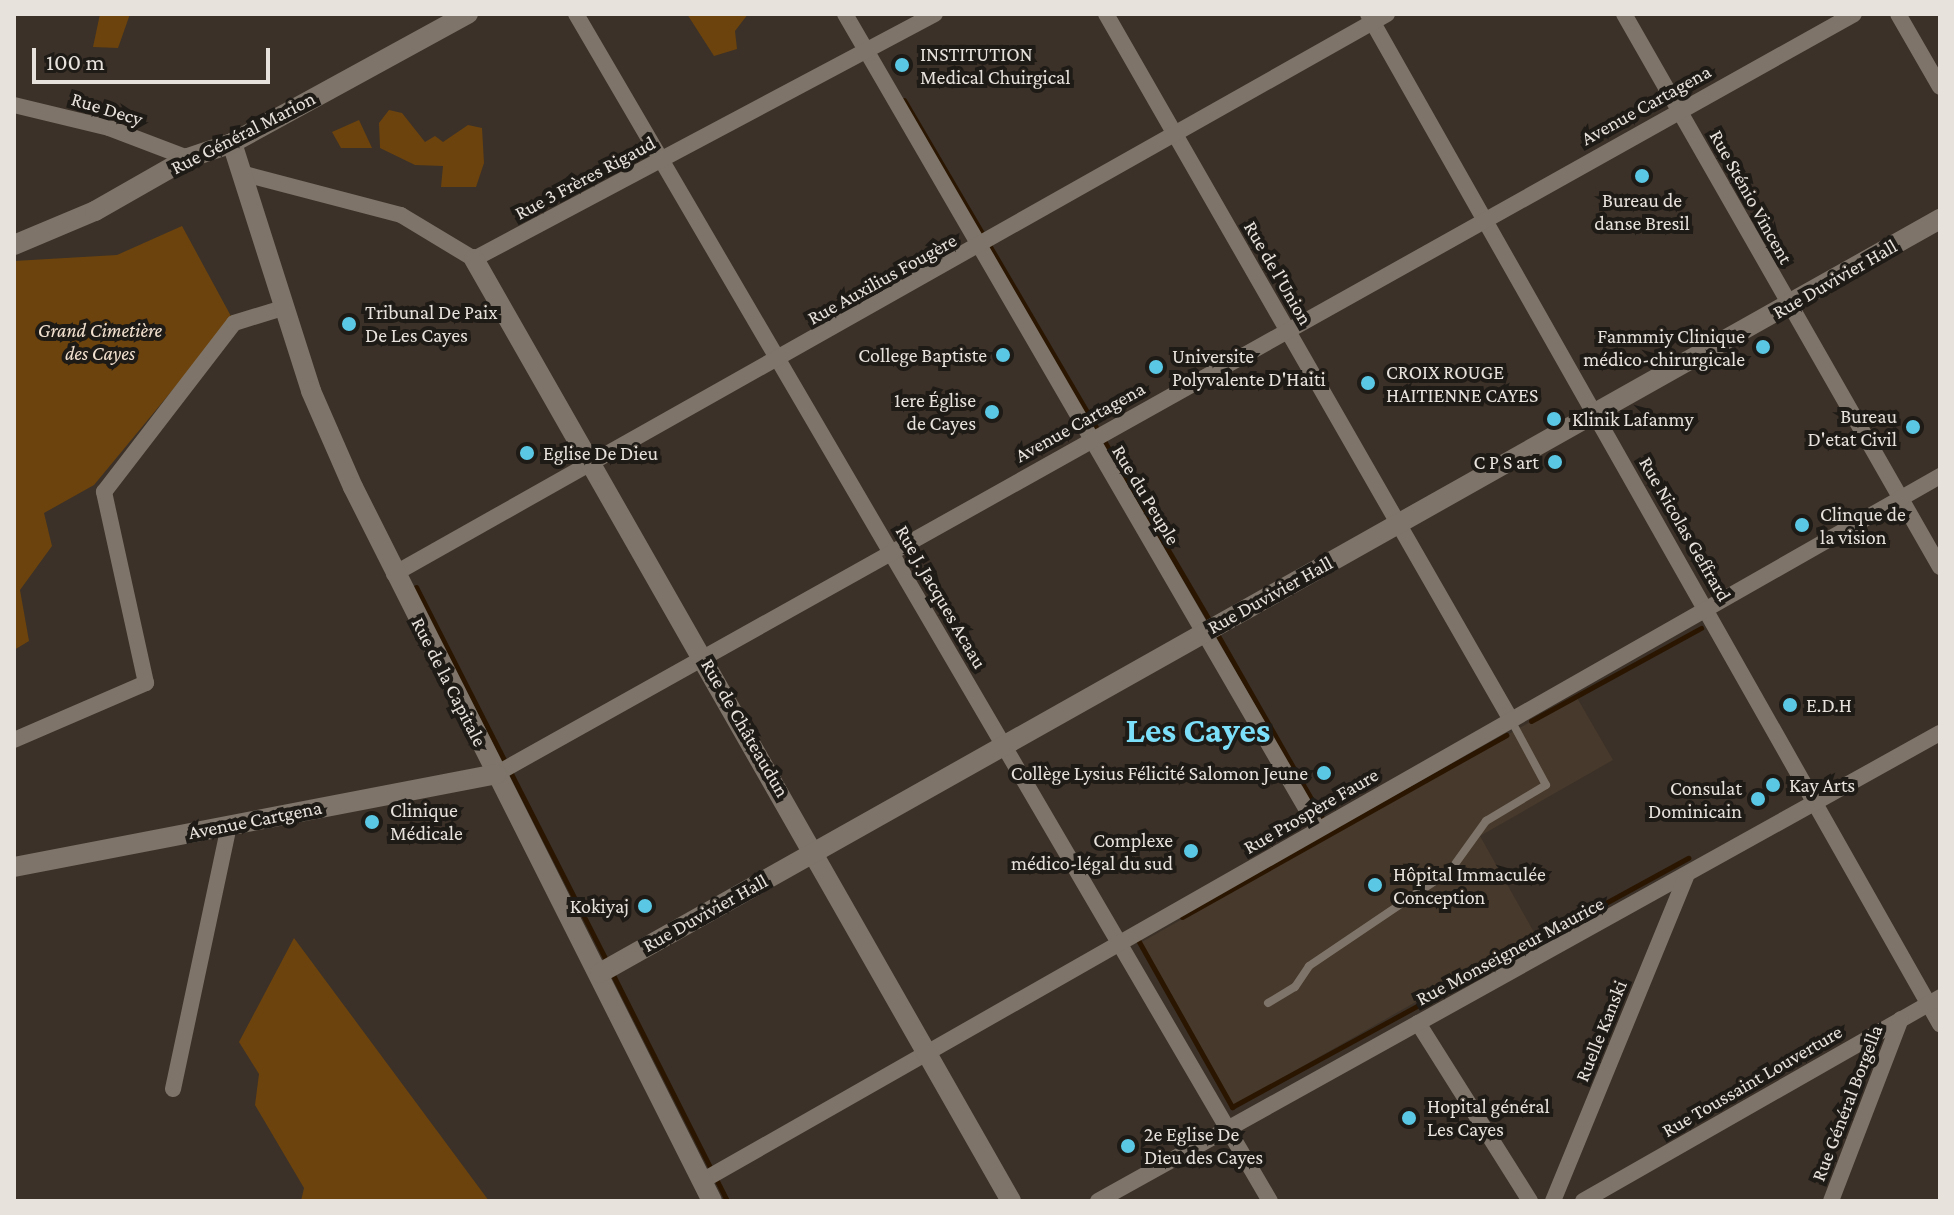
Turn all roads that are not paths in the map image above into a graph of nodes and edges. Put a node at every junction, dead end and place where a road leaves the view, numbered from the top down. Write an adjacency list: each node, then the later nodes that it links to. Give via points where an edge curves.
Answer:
1 (468, 14): 15 (street, Rue Général Marion)
2 (576, 14): 17 (street, Rue J. Jacques Acaau)
3 (845, 14): 10 (street, Rue du Peuple)
4 (935, 14): 10 (street, Rue 3 Frères Rigaud)
5 (1106, 14): 14 (street, Rue de l'Union)
6 (1624, 14): 13 (street, Rue Sténio Vincent)
7 (1854, 14): 13 (street, Avenue Cartagena)
8 (1898, 14): 11 (street)
9 (1376, 17): 14 (street, Rue Auxilius Fougère); 19 (street, Rue Nicolas Geffrard)
10 (868, 52): 17 (street, Rue 3 Frères Rigaud); 22 (street, Rue du Peuple)
11 (1940, 87)
12 (14, 105): 16 (street, Rue Decy)
13 (1679, 109): 19 (street, Avenue Cartagena); 24 (street, Rue Sténio Vincent)
14 (1176, 133): 22 (street, Rue Auxilius Fougère); 26 (street, Rue de l'Union)
15 (232, 143): 16 (street, Rue Général Marion); 18 (street, Rue de la Capitale)
16 (188, 158): 21 (street, Rue Général Marion, via 95,211)
17 (666, 159): 23 (street, Rue 3 Frères Rigaud); 27 (street, Rue J. Jacques Acaau)
18 (241, 173): 23 (street, via 401,215); 25 (street, Rue de la Capitale)
19 (1485, 216): 26 (street, Avenue Cartagena); 28 (street, Rue Nicolas Geffrard)
20 (1940, 219): 24 (street, Rue Duvivier Hall)
21 (14, 245)
22 (981, 247): 27 (street, Rue Auxilius Fougère); 29 (street, Rue du Peuple)
23 (474, 259): 30 (street, Rue de Châteaudun)
24 (1789, 305): 28 (street, Rue Duvivier Hall); 32 (street, Rue Sténio Vincent)
25 (286, 307): 36 (street, Rue de la Capitale, via 311,391); 42 (street, via 234,323 104,492 146,683)
26 (1287, 329): 29 (street, Avenue Cartagena); 33 (street, Rue de l'Union)
27 (782, 357): 30 (street, Rue Auxilius Fougère); 34 (street, Rue J. Jacques Acaau)
28 (1596, 413): 33 (street, Rue Duvivier Hall); 37 (street, Rue Nicolas Geffrard)
29 (1090, 439): 34 (street, Avenue Cartagena); 38 (street, Rue du Peuple)
30 (587, 467): 36 (street, Rue Auxilius Fougère); 39 (street, Rue de Châteaudun)
31 (1940, 476): 32 (street, Rue Prospère Faure)
32 (1901, 498): 35 (street, Rue Sténio Vincent); 37 (street, Rue Prospère Faure)
33 (1400, 522): 38 (street, Rue Duvivier Hall); 40 (street, Rue de l'Union)
34 (892, 551): 39 (street, Avenue Cartagena); 43 (street, Rue J. Jacques Acaau)
35 (1940, 567)
36 (394, 574): 44 (street, Rue de la Capitale)
37 (1708, 609): 40 (street, Rue Prospère Faure); 45 (street, Rue Nicolas Geffrard)
38 (1205, 632): 43 (street, Rue Duvivier Hall); 47 (street, Rue du Peuple)
39 (706, 660): 44 (street, Avenue Cartagena); 48 (street, Rue de Châteaudun)
40 (1511, 720): 47 (street, Rue Prospère Faure); 54 (lane, via 1546,785 1486,821 1450,871 1309,966 1295,987)
41 (1940, 733): 45 (street, Rue Monseigneur Maurice)
42 (14, 740)
43 (1002, 745): 48 (street, Rue Duvivier Hall); 51 (street, Rue J. Jacques Acaau)
44 (496, 774): 46 (street, Avenue Cartgena); 52 (street, Rue de la Capitale)
45 (1815, 806): 50 (street, Rue Monseigneur Maurice); 53 (street, Rue Nicolas Geffrard)
46 (229, 825): 49 (street, Avenue Cartgena); 59 (street)
47 (1318, 829): 51 (street, Rue Prospère Faure)
48 (815, 851): 52 (street, Rue Duvivier Hall); 58 (street, Rue de Châteaudun)
49 (14, 867)
50 (1686, 877): 56 (street, Rue Monseigneur Maurice); 67 (street, Ruelle Kanski)
51 (1119, 943): 58 (street, Rue Prospère Faure); 60 (street, Rue J. Jacques Acaau)
52 (600, 973): 61 (street, Rue de la Capitale)
53 (1934, 1000): 55 (street, Rue Toussaint Louverture); 57 (street, Rue Nicolas Geffrard)
54 (1268, 1003)
55 (1901, 1019): 68 (street, Rue Toussaint Louverture); 69 (street, Rue Général Borgella)
56 (1418, 1023): 60 (street, Rue Monseigneur Maurice); 66 (street)
57 (1940, 1024)
58 (927, 1055): 61 (street, Rue Prospère Faure); 63 (street, Rue de Châteaudun)
59 (173, 1089)
60 (1228, 1128): 64 (street, Rue Monseigneur Maurice); 65 (street, Rue J. Jacques Acaau)
61 (702, 1181): 62 (street, Rue de la Capitale)
62 (712, 1201)
63 (1011, 1201)
64 (1098, 1201)
65 (1270, 1201)
66 (1530, 1201)
67 (1553, 1201)
68 (1583, 1201)
69 (1831, 1201)

